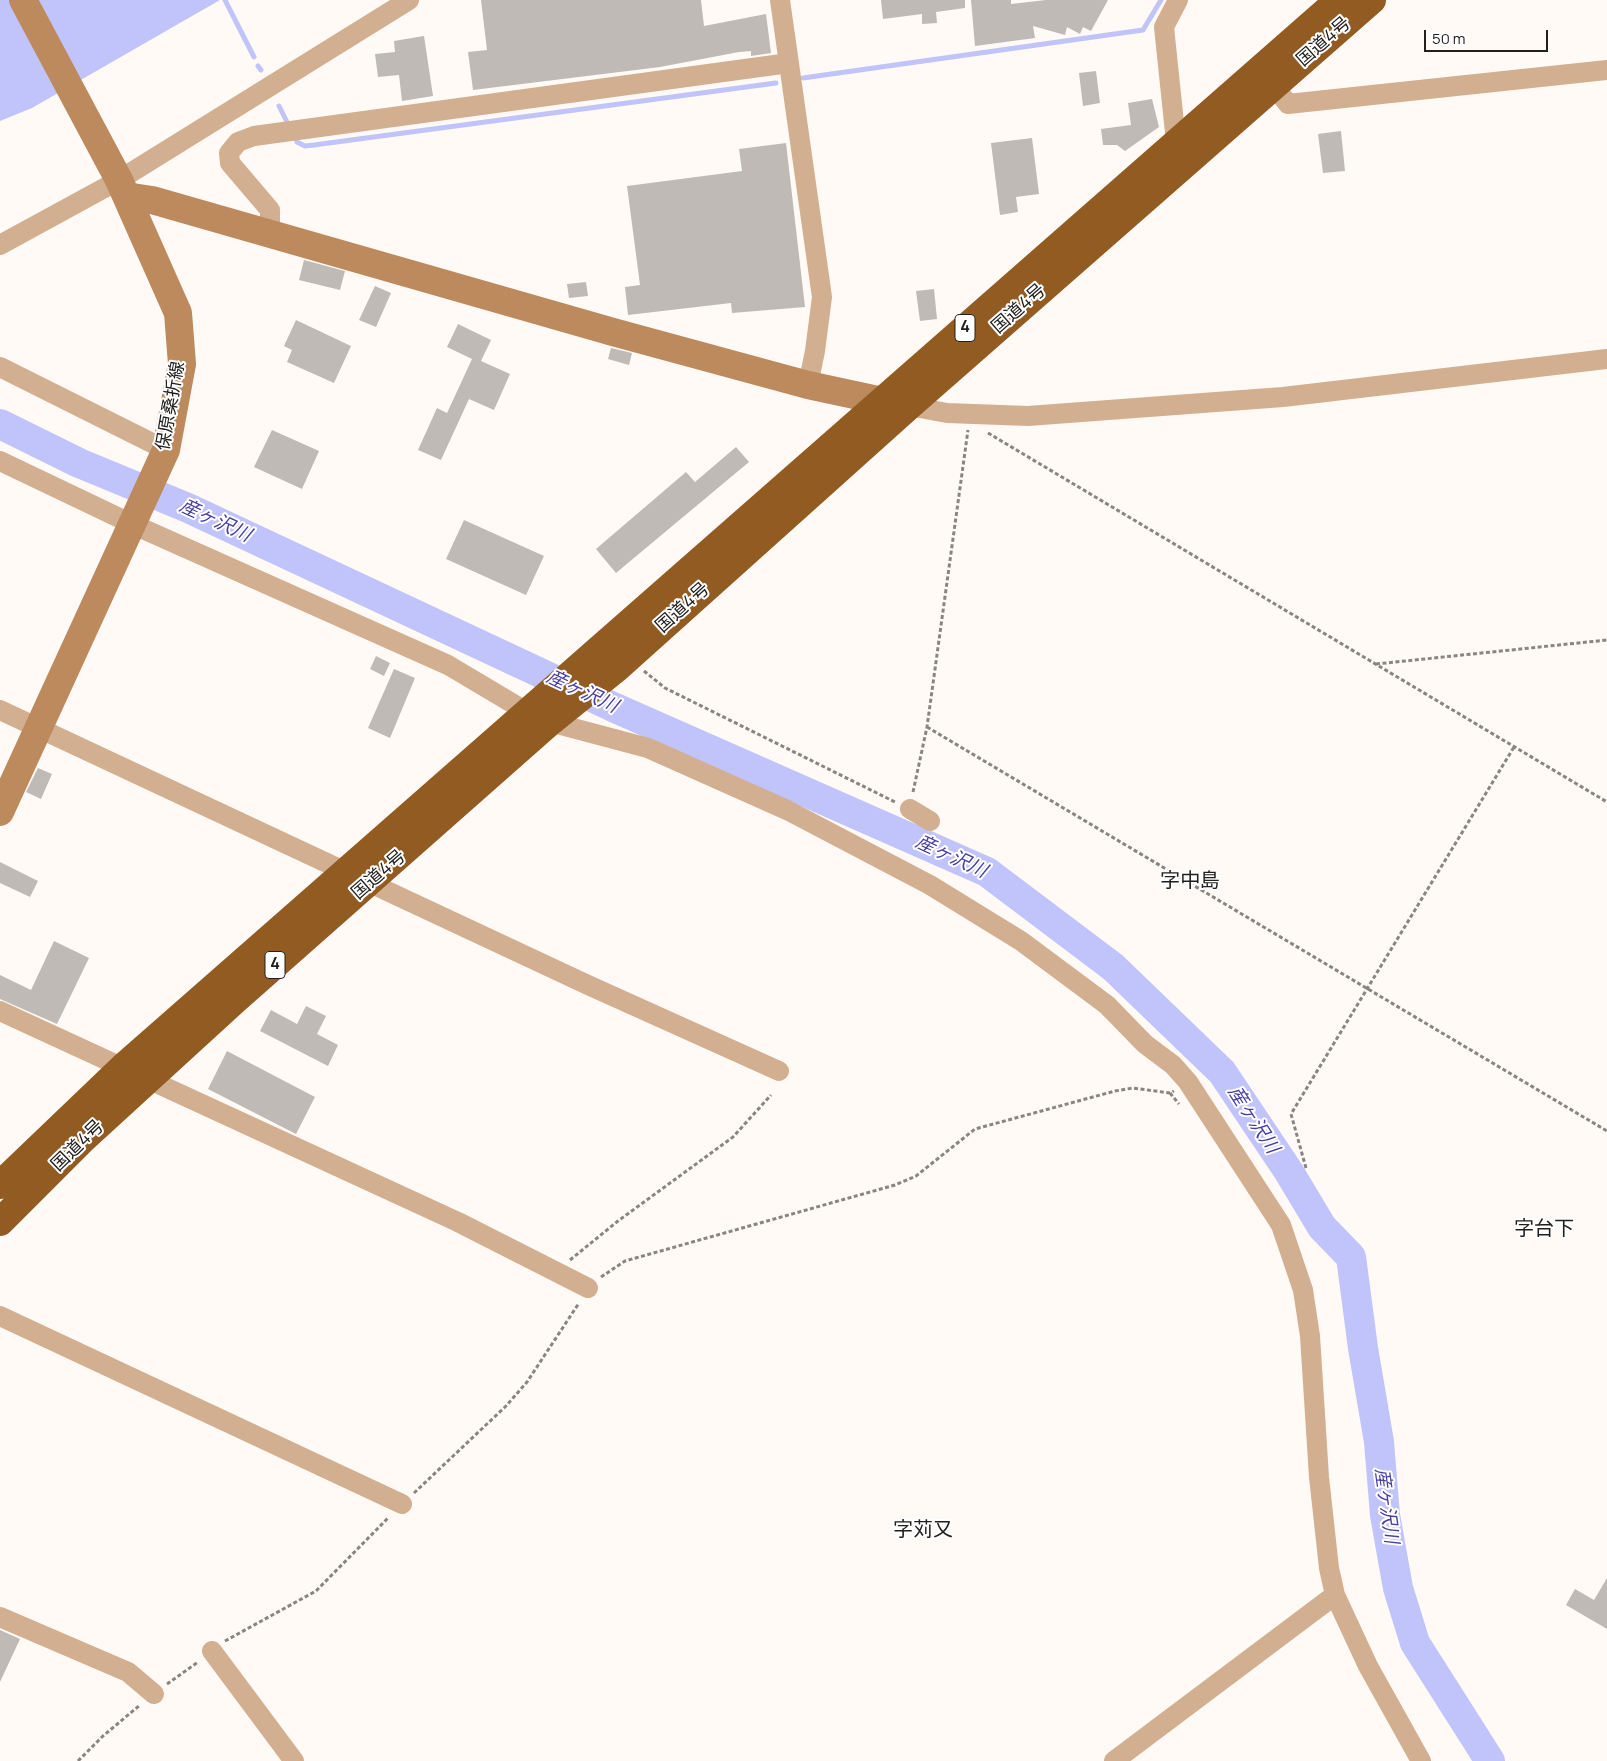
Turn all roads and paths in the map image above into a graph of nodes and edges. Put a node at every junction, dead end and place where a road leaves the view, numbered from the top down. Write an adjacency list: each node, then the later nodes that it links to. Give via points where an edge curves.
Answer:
1 (24, 0): 11 (main road, 保原桑折線)
2 (409, 0): 11 (street)
3 (780, 0): 7 (street)
4 (1178, 0): 10 (street, via 1164,27)
5 (1339, 0): 10 (highway, 国道4号 / 4)
6 (1372, 0): 9 (highway, 国道4号 / 4)
7 (789, 63): 12 (street, via 254,136 238,142 229,154 230,163 270,210); 16 (street, via 822,296)
8 (1607, 70): 9 (street, via 1288,104)
9 (1273, 85): 18 (highway, 国道4号 / 4)
10 (1176, 142): 17 (highway, 国道4号 / 4)
11 (120, 183): 12 (main road, via 152,200); 13 (street); 20 (main road, 保原桑折線, via 178,313 182,364)
12 (270, 234): 16 (main road)
13 (0, 245)
14 (1607, 359): 19 (street, via 1283,397 1028,416)
15 (0, 367): 20 (street)
16 (808, 385): 17 (main road)
17 (881, 401): 18 (main road); 27 (highway, 国道4号 / 4, via 591,656)
18 (909, 406): 19 (street); 24 (highway, 国道4号 / 4)
19 (970, 415): 25 (path, via 984,431); 28 (path)
20 (166, 450): 22 (main road, 保原桑折線)
21 (0, 462): 22 (street)
22 (133, 520): 27 (street, via 448,665); 29 (main road, 保原桑折線)
23 (1607, 640): 25 (path)
24 (622, 664): 27 (highway, 国道4号 / 4); 32 (path)
25 (1375, 664): 30 (path)
26 (0, 710): 29 (street)
27 (543, 714): 35 (highway, 国道4号 / 4); 36 (highway, 国道4号 / 4); 42 (street, via 665,754 787,810 930,886 1021,941 1075,979)
28 (927, 727): 32 (path); 37 (path)
29 (40, 728): 33 (main road, 保原桑折線); 35 (street)
30 (1514, 747): 31 (path); 37 (path)
31 (1607, 802)
32 (910, 809): 34 (street)
33 (0, 812)
34 (930, 821)
35 (344, 871): 39 (highway, 国道4号 / 4)
36 (370, 883): 40 (street); 41 (highway, 国道4号 / 4, via 232,1002)
37 (1367, 989): 46 (path); 47 (path, via 1292,1114)
38 (0, 1011): 39 (street)
39 (122, 1067): 41 (street); 48 (highway, 国道4号 / 4)
40 (779, 1071)
41 (148, 1080): 49 (highway, 国道4号 / 4); 50 (street, via 449,1218)
42 (1188, 1082): 43 (path); 54 (street, via 1281,1225 1303,1290 1315,1386 1325,1532)
43 (1170, 1093): 45 (path); 51 (path, via 1133,1088 975,1129 916,1176 895,1185 625,1261 607,1271)
44 (771, 1095): 50 (path, via 733,1137 618,1221)
45 (1181, 1106)
46 (1607, 1131)
47 (1306, 1168)
48 (0, 1185)
49 (0, 1222)
50 (556, 1272): 51 (street)
51 (588, 1288): 53 (path, via 517,1394)
52 (0, 1316): 53 (street)
53 (402, 1504): 56 (path, via 316,1592)
54 (1335, 1596): 60 (street); 61 (street, via 1368,1666)
55 (0, 1617): 57 (street, via 128,1672)
56 (212, 1651): 57 (path); 59 (street)
57 (154, 1694): 58 (path)
58 (78, 1761)
59 (294, 1761)
60 (1114, 1761)
61 (1421, 1761)

